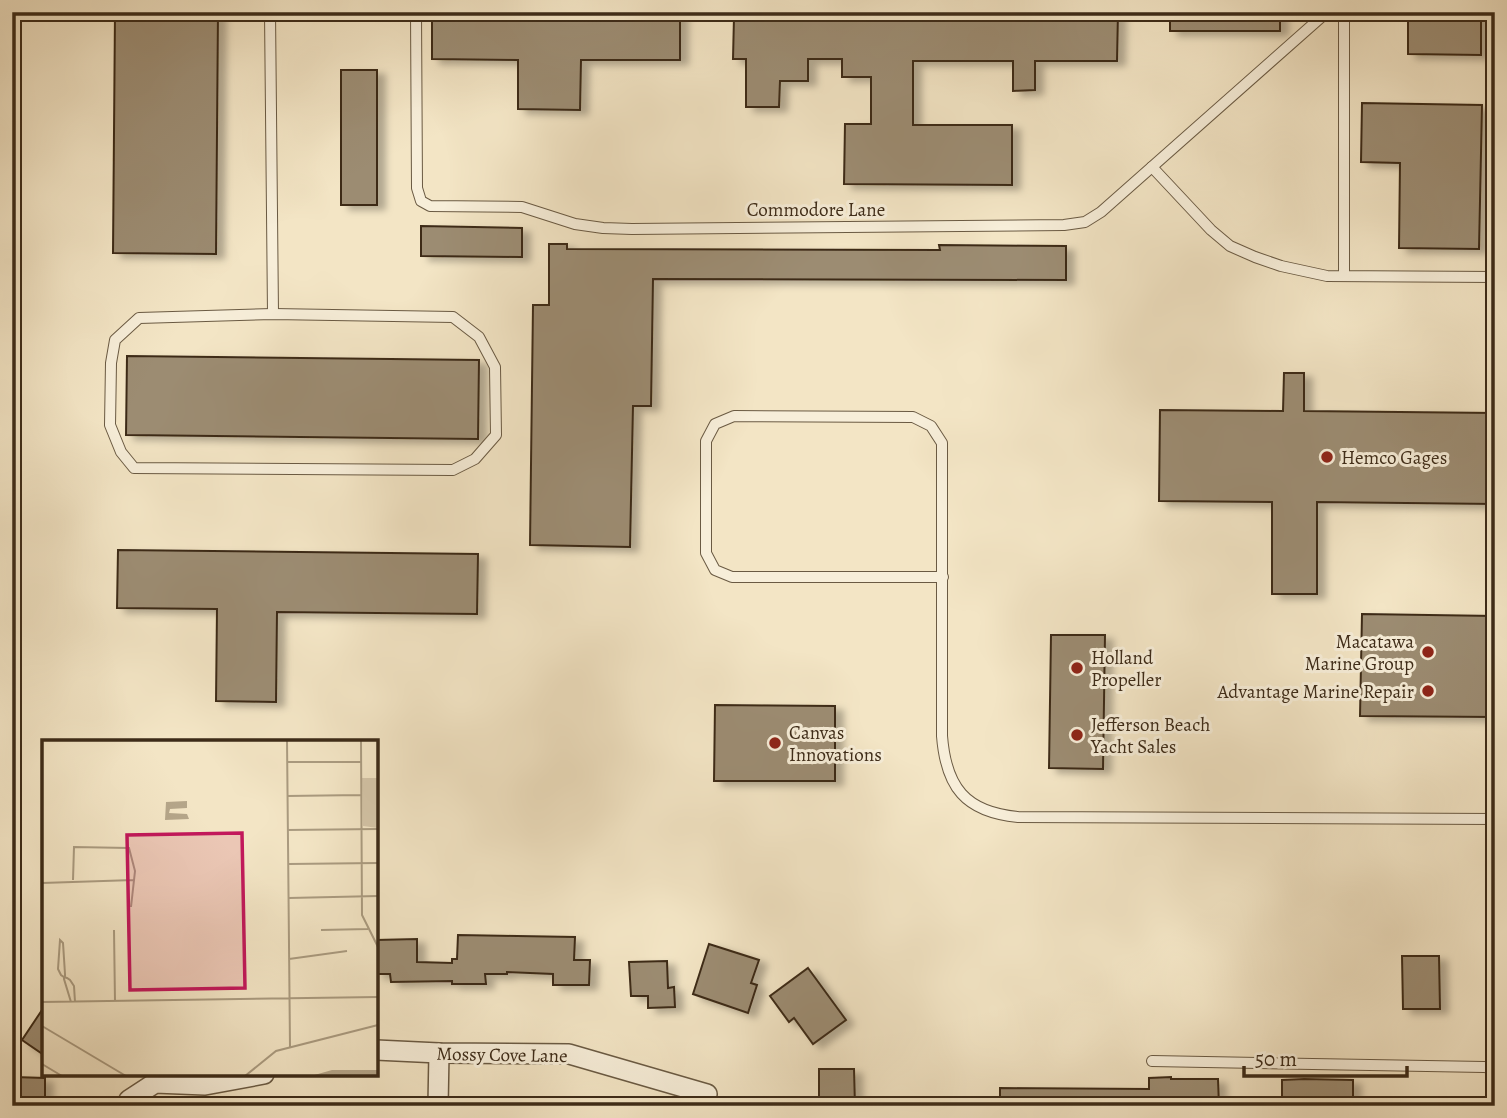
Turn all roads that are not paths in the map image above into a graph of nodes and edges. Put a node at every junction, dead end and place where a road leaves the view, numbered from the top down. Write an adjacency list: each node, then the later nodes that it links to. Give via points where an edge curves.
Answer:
1 (270, 12): 8 (lane)
2 (416, 12): 5 (lane, Commodore Lane, via 417,188 421,201 430,206 522,207 603,228 1064,225 1085,222 1101,212)
3 (1326, 12): 5 (lane, Commodore Lane)
4 (1344, 12): 6 (lane)
5 (1152, 167): 6 (lane, via 1230,246 1280,265)
6 (1343, 276): 7 (lane)
7 (1495, 277)
8 (273, 314): 8 (lane, via 139,318 115,340 110,425 121,452 134,468 453,470 475,459 496,435 495,367 479,337 453,317)
9 (943, 577): 9 (lane, via 942,443 931,426 913,417 734,416 715,424 706,441 706,553 715,570 732,577); 10 (lane, via 943,753 955,784 975,806 1017,817)
10 (1495, 819)
11 (378, 1050): 12 (street, Mossy Cove Lane)
12 (439, 1053): 16 (street, Mossy Cove Lane, via 569,1054); 18 (street)
13 (1152, 1061): 14 (lane)
14 (1495, 1068)
15 (253, 1076): 17 (street, via 205,1085 155,1083)
16 (707, 1094)
17 (129, 1103)
18 (438, 1106)

